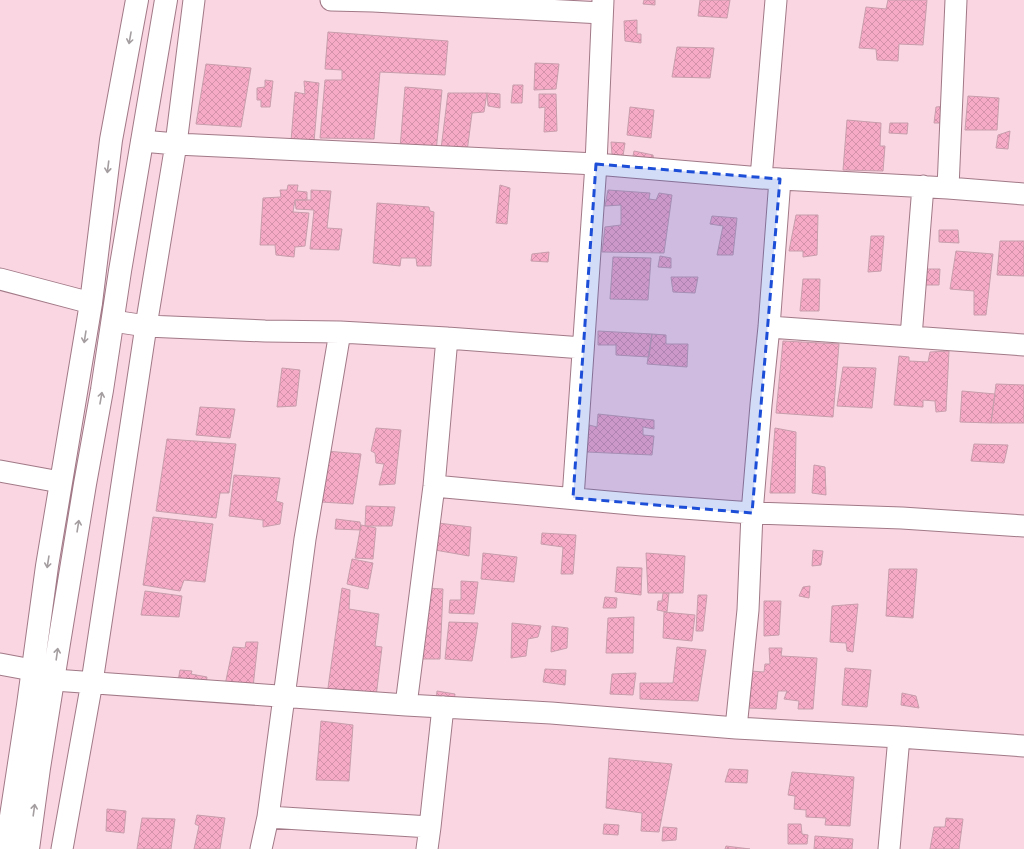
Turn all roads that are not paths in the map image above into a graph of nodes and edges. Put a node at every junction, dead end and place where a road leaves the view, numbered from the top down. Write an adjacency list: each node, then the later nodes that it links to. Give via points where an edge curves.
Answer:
1 (137, 0): 16 (main road, one-way to 16, via 112,140)
2 (166, 0): 8 (main road)
3 (194, 0): 9 (street)
4 (331, 0): 7 (street)
5 (776, 0): 11 (street)
6 (956, 0): 13 (street)
7 (603, 7): 10 (street)
8 (142, 142): 9 (street); 17 (main road)
9 (176, 144): 10 (street); 18 (street)
10 (596, 164): 11 (street); 24 (street)
11 (770, 178): 12 (street); 19 (street)
12 (924, 186): 13 (street); 21 (street)
13 (948, 188): 14 (street)
14 (1024, 194)
15 (0, 279): 16 (street)
16 (91, 303): 26 (main road, one-way to 26)
17 (114, 321): 18 (street); 33 (main road, one-way to 17)
18 (146, 326): 20 (street); 34 (street)
19 (769, 327): 21 (street); 29 (street)
20 (340, 332): 22 (street); 35 (street, via 305,540)
21 (911, 337): 23 (street)
22 (447, 338): 24 (street); 27 (street)
23 (1024, 345)
24 (583, 348): 28 (street)
25 (0, 471): 26 (street)
26 (60, 482): 32 (main road, one-way to 32)
27 (434, 486): 28 (street); 36 (street)
28 (573, 498): 29 (street)
29 (752, 513): 30 (street, via 902,518); 38 (street, via 748,610)
30 (1024, 526)
31 (0, 664): 32 (street)
32 (32, 670): 43 (main road)
33 (54, 680): 34 (street); 44 (main road, one-way to 33)
34 (92, 682): 35 (street); 45 (street)
35 (284, 696): 36 (street); 41 (street)
36 (406, 705): 37 (street)
37 (443, 707): 38 (street); 42 (street)
38 (736, 728): 39 (street)
39 (899, 737): 40 (street); 48 (street)
40 (1024, 746)
41 (268, 817): 42 (street); 46 (street)
42 (430, 827): 47 (street)
43 (6, 849)
44 (28, 849)
45 (62, 849)
46 (262, 849)
47 (427, 849)
48 (889, 849)

